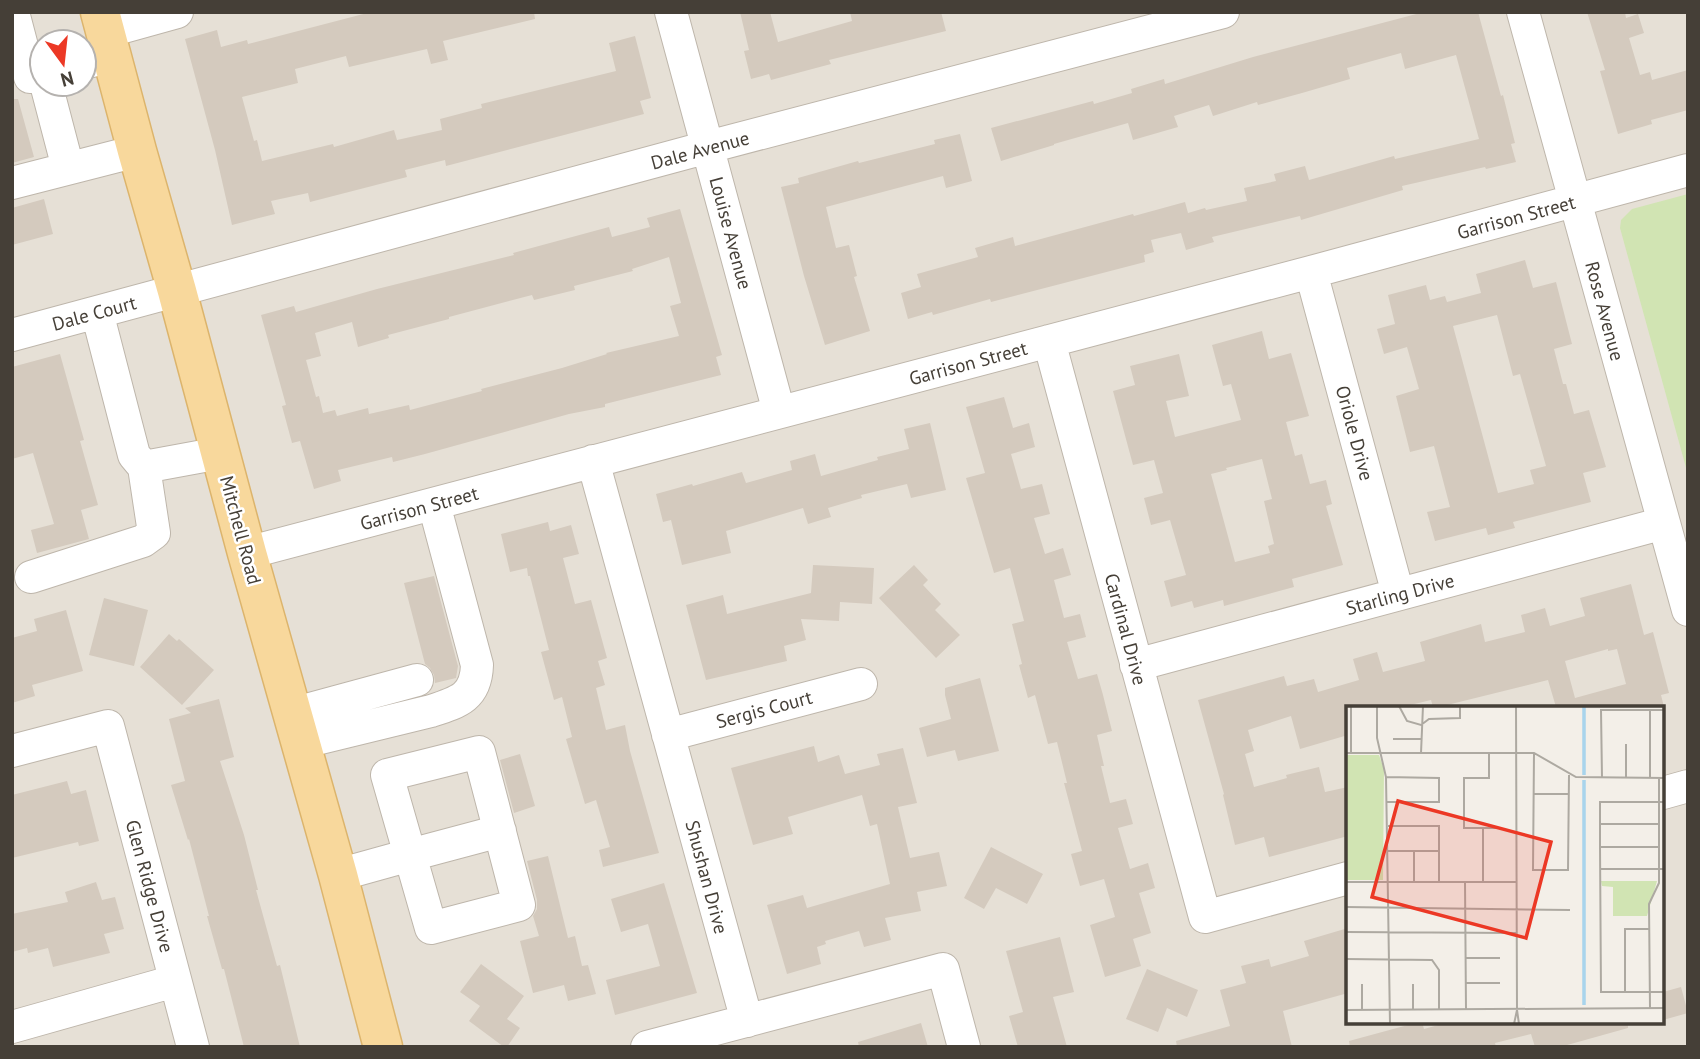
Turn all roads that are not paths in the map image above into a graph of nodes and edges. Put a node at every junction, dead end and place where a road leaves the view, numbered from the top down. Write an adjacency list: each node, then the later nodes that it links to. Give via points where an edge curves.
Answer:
1 (13, 12): 7 (street)
2 (177, 12): 6 (street)
3 (671, 12): 9 (street, Louise Avenue)
4 (1223, 12): 9 (street, Dale Avenue)
5 (1524, 12): 14 (street, Rose Avenue)
6 (100, 41): 10 (main road, Mitchell Road)
7 (28, 62)
8 (40, 98): 11 (street)
9 (708, 148): 16 (street, Dale Avenue); 20 (street, Louise Avenue)
10 (137, 151): 11 (street); 16 (main road, Mitchell Road)
11 (68, 168): 13 (street)
12 (1688, 170): 14 (street, Garrison Street)
13 (12, 183)
14 (1575, 201): 15 (street, Garrison Street); 25 (street, Rose Avenue)
15 (1311, 272): 19 (street, Garrison Street); 28 (street, Oriole Drive)
16 (177, 291): 17 (street, Dale Court); 21 (main road, Mitchell Road)
17 (97, 312): 18 (street, Dale Court); 23 (street, via 134,455)
18 (12, 335)
19 (1049, 341): 20 (street, Garrison Street); 30 (street, Cardinal Drive)
20 (779, 412): 22 (street, Garrison Street)
21 (220, 453): 23 (street); 26 (main road, Mitchell Road)
22 (593, 461): 24 (street, Garrison Street); 34 (street, Shushan Drive)
23 (144, 467): 27 (street, via 154,533 143,541)
24 (434, 504): 26 (street, Garrison Street); 33 (street, via 477,666 477,680 469,693 450,705)
25 (1664, 523): 28 (street, Starling Drive); 29 (street, Rose Avenue)
26 (247, 553): 33 (main road, Mitchell Road)
27 (31, 576)
28 (1398, 594): 30 (street, Starling Drive)
29 (1688, 610)
30 (1136, 665): 41 (street, Cardinal Drive, via 1205,917)
31 (417, 680): 33 (street)
32 (860, 684): 34 (street, Sergis Court)
33 (296, 728): 40 (main road, Mitchell Road)
34 (668, 735): 43 (street, Shushan Drive)
35 (12, 751): 42 (street, Glen Ridge Drive, via 108,726)
36 (1688, 786): 37 (street)
37 (1665, 792)
38 (500, 831): 39 (street); 39 (street, via 519,905 430,928); 39 (street, via 479,752 387,775)
39 (410, 855): 40 (street)
40 (338, 875): 46 (main road, Mitchell Road)
41 (1346, 879)
42 (176, 981): 44 (street); 45 (street, Glen Ridge Drive)
43 (747, 1021): 47 (street); 48 (street, via 943,969)
44 (12, 1027)
45 (193, 1047)
46 (383, 1047)
47 (647, 1047)
48 (964, 1047)

